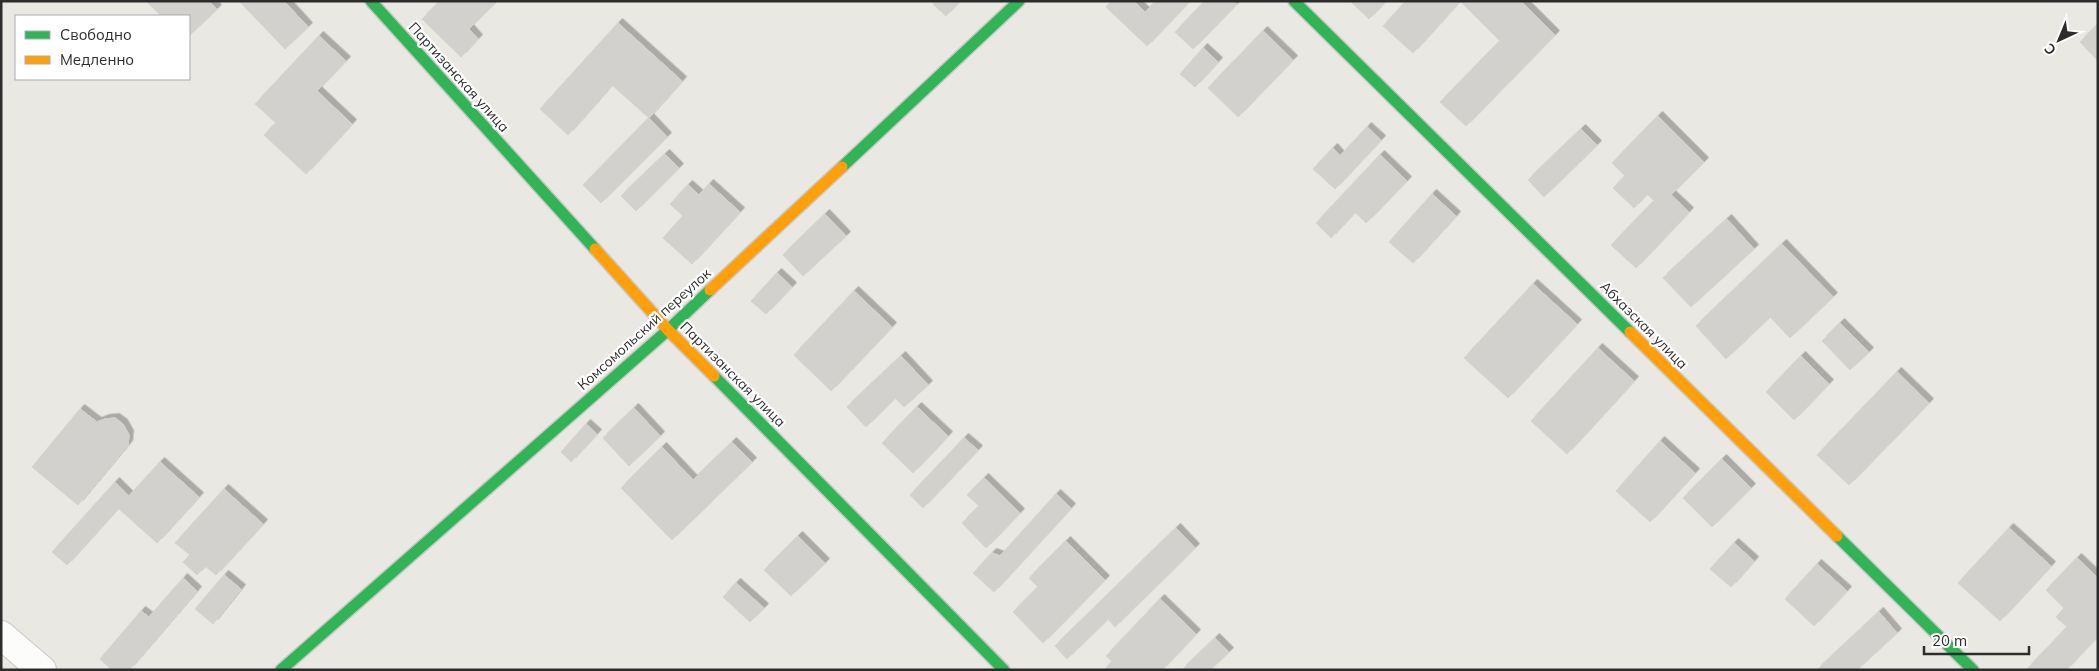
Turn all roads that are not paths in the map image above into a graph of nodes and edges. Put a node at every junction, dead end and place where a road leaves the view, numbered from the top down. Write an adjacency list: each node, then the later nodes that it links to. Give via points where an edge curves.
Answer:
1 (371, 1): 4 (street, Партизанская улица)
2 (1019, 1): 4 (street, Комсомольский переулок)
3 (1294, 1): 9 (street, Абхазская улица)
4 (668, 330): 7 (street, Комсомольский переулок); 8 (street, Партизанская улица)
5 (1, 635): 6 (street)
6 (42, 670)
7 (281, 670)
8 (1004, 670)
9 (1972, 670)

